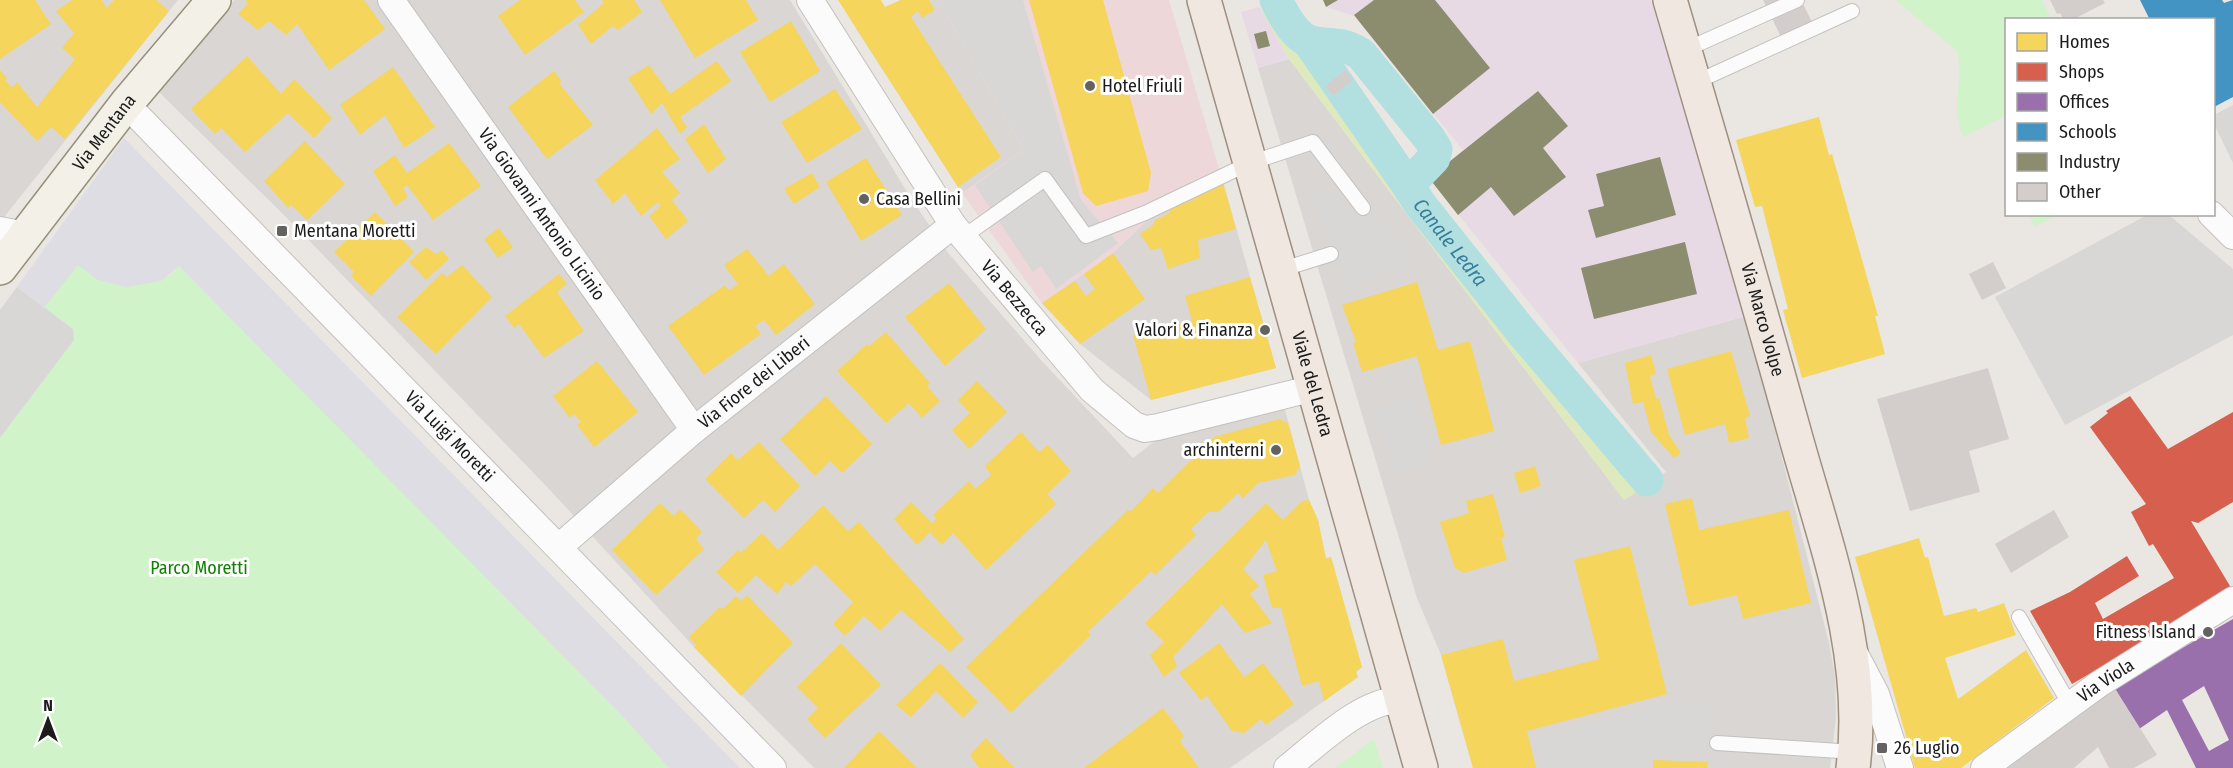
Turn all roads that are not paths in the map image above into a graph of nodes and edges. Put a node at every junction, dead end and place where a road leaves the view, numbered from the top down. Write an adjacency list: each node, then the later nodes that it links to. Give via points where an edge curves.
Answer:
1 (214, 0): 10 (street, Via Mentana)
2 (391, 0): 21 (street, Via Giovanni Antonio Licinio)
3 (810, 0): 14 (street, Via Bezzecca)
4 (1670, 0): 8 (main road, Via Marco Volpe)
5 (1797, 0): 8 (lane)
6 (1199, 3): 11 (main road, Viale del Ledra)
7 (1852, 11): 9 (lane)
8 (1684, 50): 9 (main road, Via Marco Volpe)
9 (1694, 83): 25 (main road, Via Marco Volpe, via 1785,399)
10 (126, 104): 15 (street, Via Mentana); 22 (street, Via Luigi Moretti)
11 (1250, 164): 12 (lane, via 1313,142); 14 (lane, via 1086,236 1045,179); 19 (main road, Viale del Ledra)
12 (1363, 208)
13 (2213, 216): 16 (street)
14 (958, 231): 20 (street, Via Bezzecca, via 1092,390 1134,425 1158,428); 21 (street, Via Fiore dei Liberi)
15 (12, 233): 18 (street, Via Mentana)
16 (2233, 236)
17 (1331, 254): 19 (lane)
18 (0, 268)
19 (1280, 270): 20 (main road, Viale del Ledra)
20 (1314, 388): 26 (main road, Viale del Ledra)
21 (694, 430): 22 (street, Via Fiore dei Liberi)
22 (559, 547): 30 (street, Via Luigi Moretti)
23 (2233, 600): 27 (street, Via Viola)
24 (2019, 617): 27 (lane)
25 (1849, 643): 29 (main road, Via Marco Volpe, via 1857,697); 33 (street, Via Marco Volpe, via 1876,694)
26 (1401, 701): 31 (street, via 1385,701 1360,713); 32 (main road, Viale del Ledra)
27 (2070, 705): 34 (street, Via Viola)
28 (1717, 743): 29 (lane)
29 (1854, 760)
30 (773, 768)
31 (1287, 768)
32 (1421, 768)
33 (1900, 768)
34 (1984, 768)

